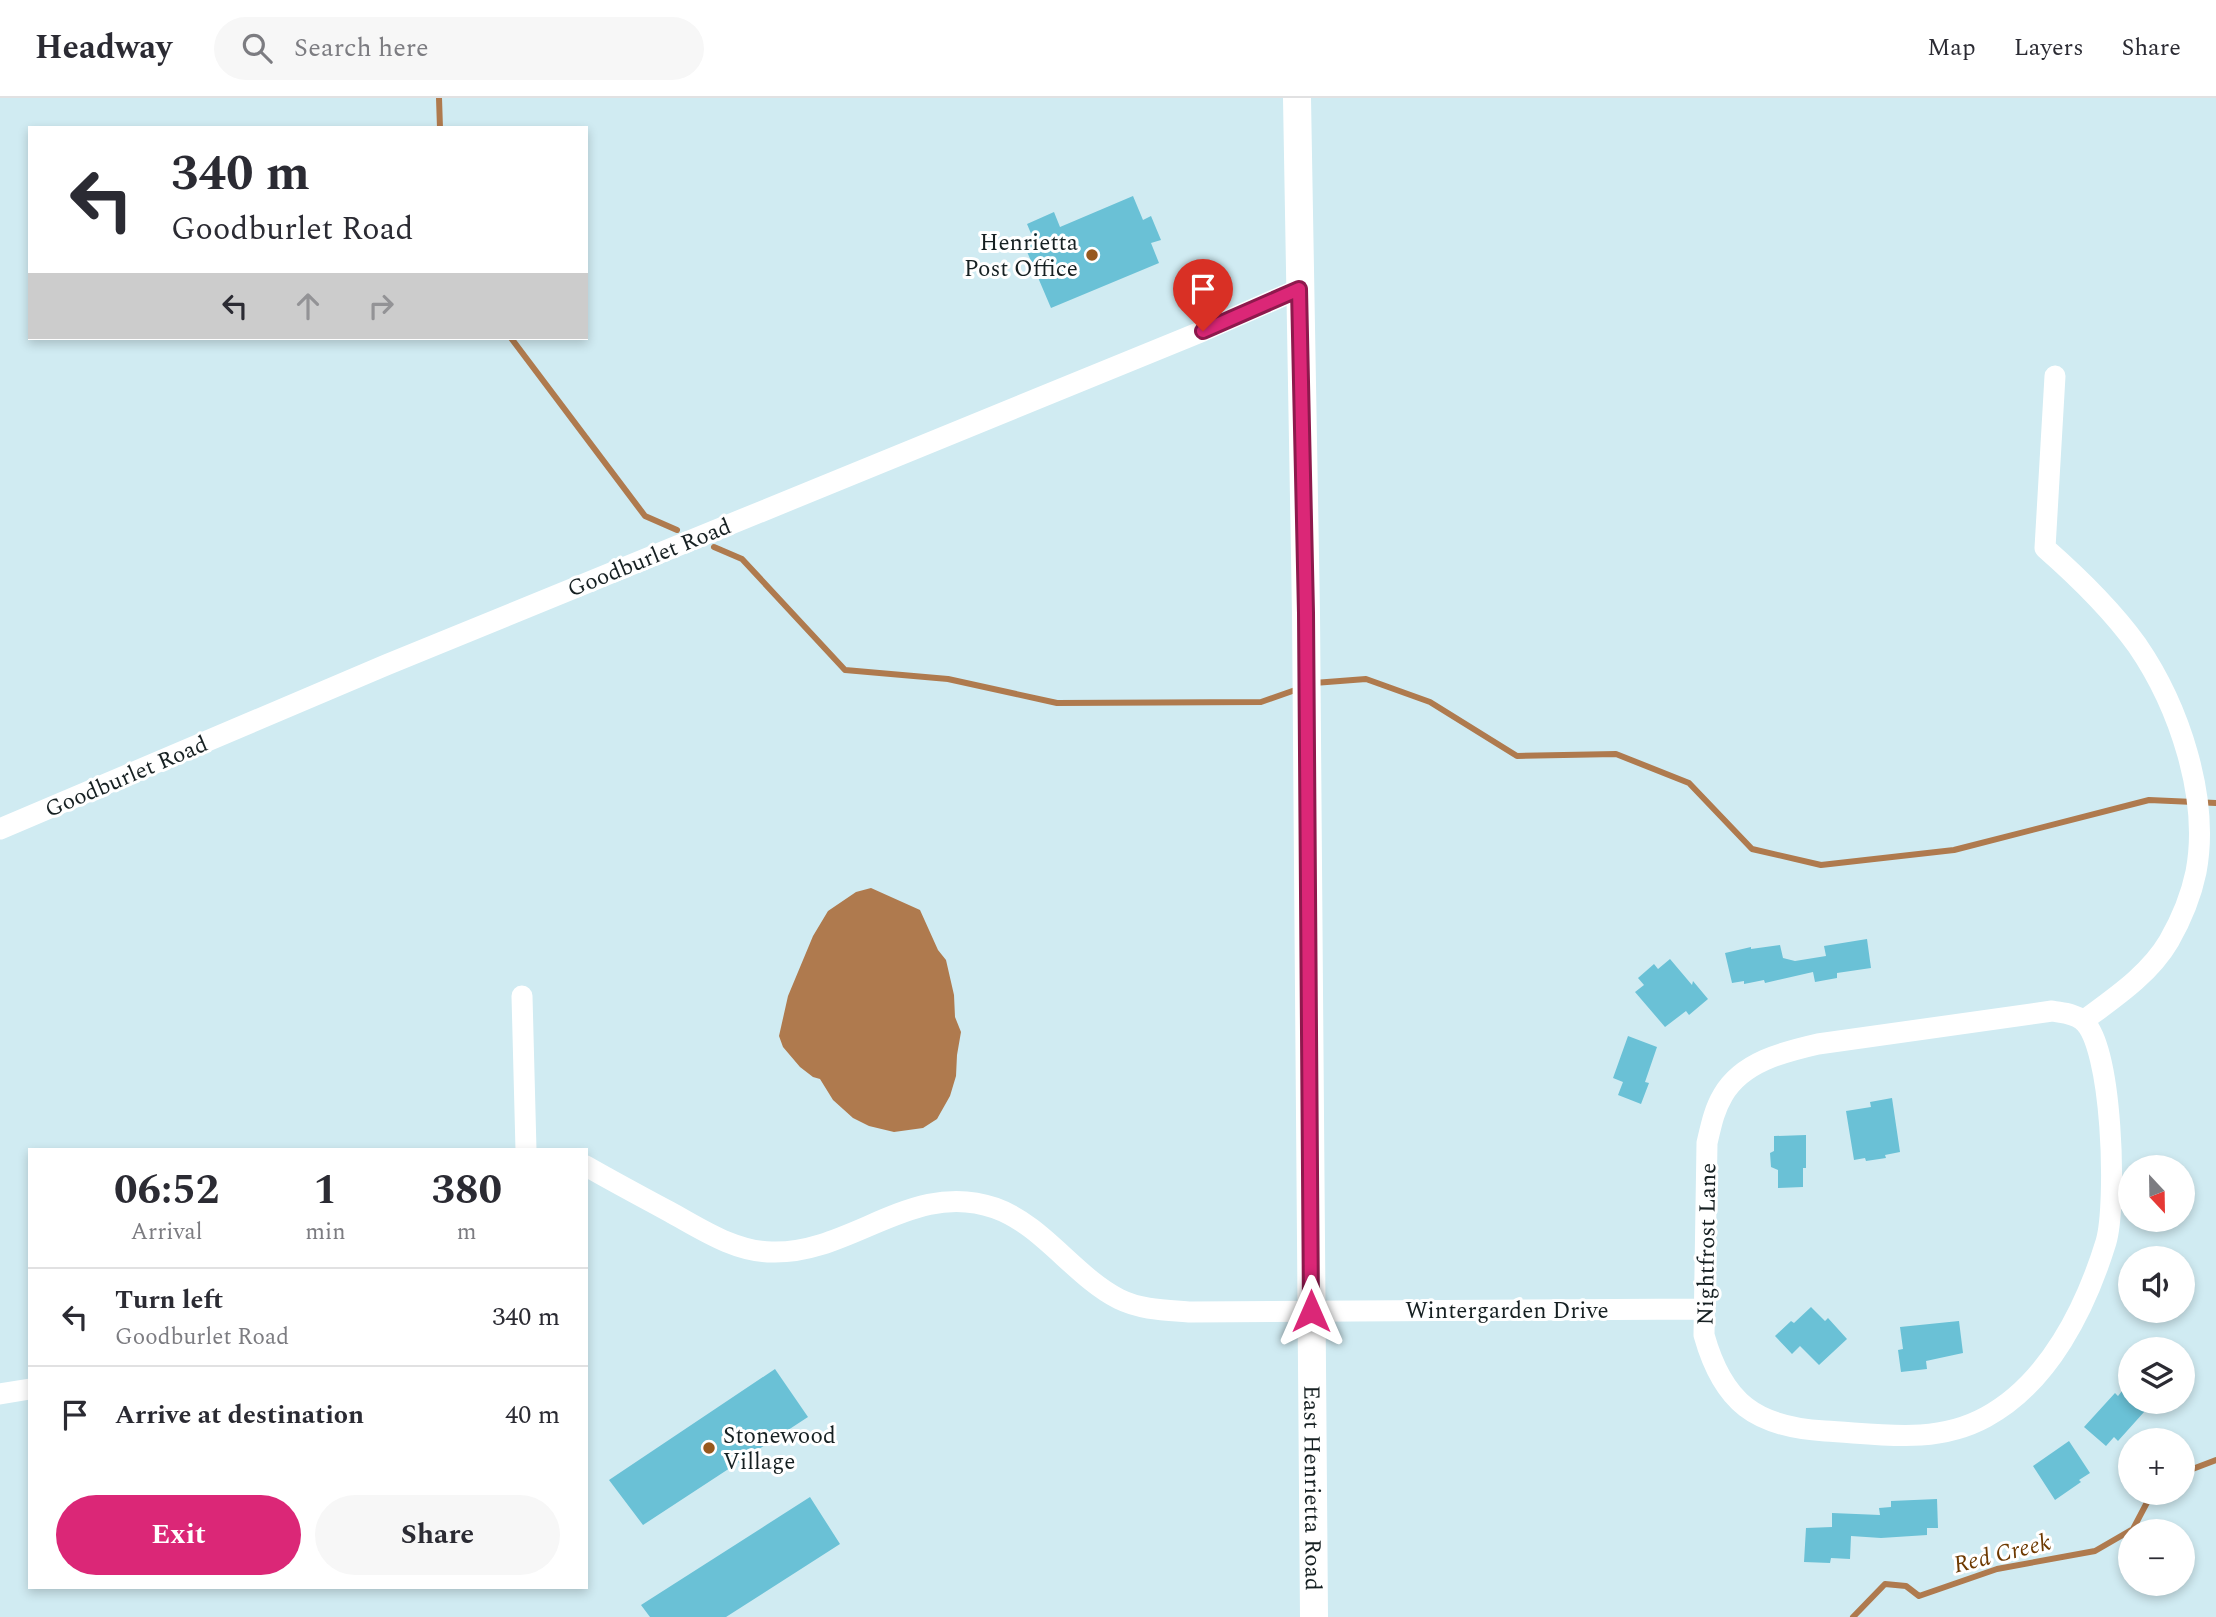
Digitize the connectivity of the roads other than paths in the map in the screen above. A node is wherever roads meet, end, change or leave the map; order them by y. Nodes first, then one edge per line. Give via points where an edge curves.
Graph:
1 (1297, 98) edge
2 (1299, 289) junction
3 (2055, 376) dead end
4 (0, 829) edge
5 (522, 996) dead end
6 (2083, 1021) junction
7 (526, 1148) edge
8 (588, 1167) edge
9 (1703, 1309) junction
10 (1311, 1311) junction
11 (28, 1389) edge
12 (0, 1394) edge
13 (1308, 1616) edge

1 - 2 main road, East Henrietta Road
2 - 4 street, Goodburlet Road
2 - 10 main road, East Henrietta Road
3 - 6 street via 2045,548 2103,604 2165,692 2183,739 2199,831 2196,872 2168,943 2144,972
5 - 7 street
6 - 9 street, Nightfrost Lane via 2052,1011 1818,1044 1763,1060 1742,1073 1724,1093 1707,1143
6 - 9 street, Nightfrost Lane via 2094,1035 2106,1081 2113,1193 2107,1239 2069,1329 2041,1370 2013,1399 1986,1417 1936,1435 1775,1424 1752,1412 1720,1379 1704,1335
8 - 10 street, Wintergarden Drive via 742,1248 793,1252 817,1248 908,1209 934,1202 968,1202 1015,1218 1101,1288 1150,1309
9 - 10 street, Wintergarden Drive
10 - 13 main road, East Henrietta Road
11 - 12 street

